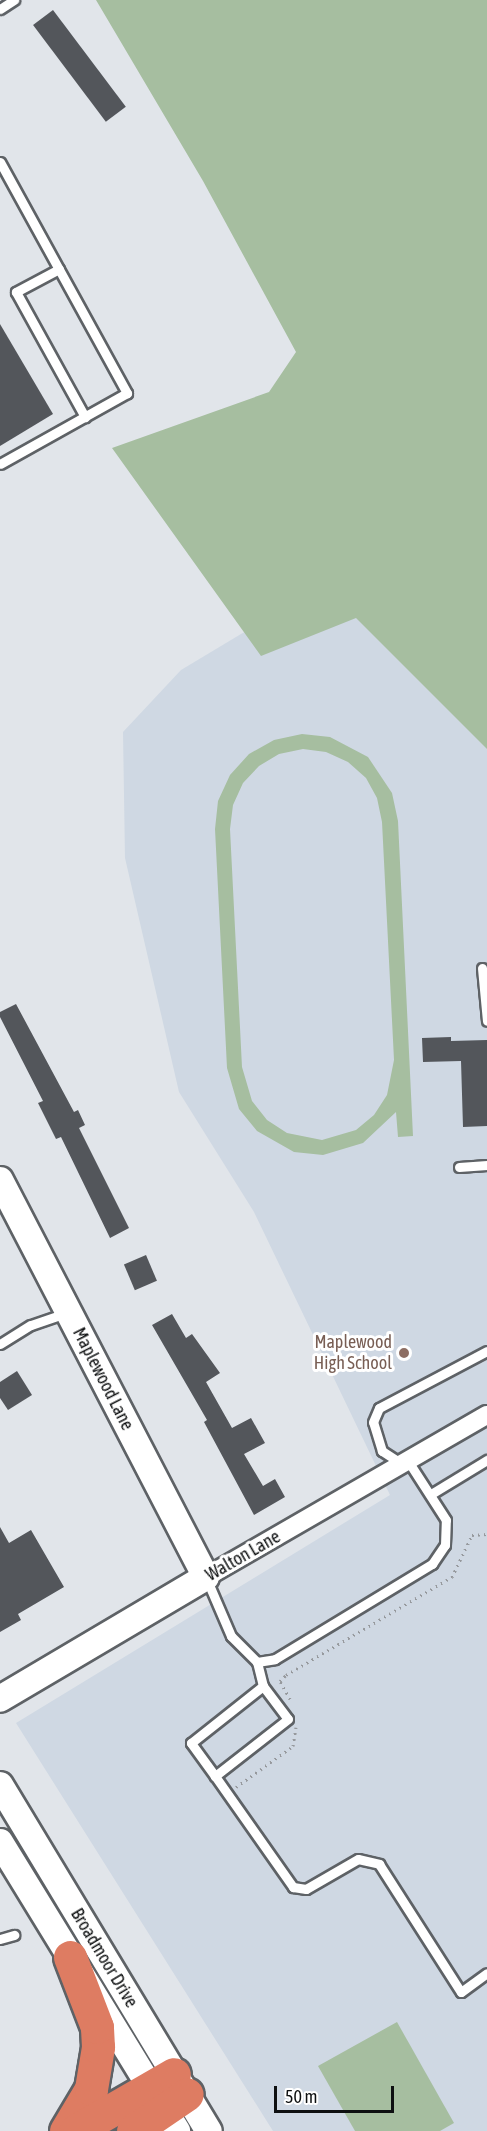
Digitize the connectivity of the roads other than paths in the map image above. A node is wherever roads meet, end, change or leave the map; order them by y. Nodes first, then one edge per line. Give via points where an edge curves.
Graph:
1 (14, 0) edge
2 (0, 9) edge
3 (0, 162) edge
4 (59, 269) junction
5 (85, 417) junction
6 (0, 464) edge
7 (482, 968) dead end
8 (487, 1021) edge
9 (487, 1165) edge
10 (459, 1167) dead end
11 (0, 1180) edge
12 (68, 1312) junction
13 (0, 1344) edge
14 (487, 1351) edge
15 (487, 1415) edge
16 (487, 1460) edge
17 (408, 1461) junction
18 (431, 1494) junction
19 (206, 1577) junction
20 (257, 1662) junction
21 (263, 1686) junction
22 (0, 1698) edge
23 (214, 1776) junction
24 (0, 1785) edge
25 (0, 1842) edge
26 (14, 1935) dead end
27 (0, 1939) edge
28 (70, 1957) junction
29 (487, 1973) edge
30 (170, 2100) edge
31 (66, 2131) edge
32 (75, 2131) edge
33 (134, 2131) edge
34 (209, 2131) edge

1 - 2 lane
3 - 4 lane
4 - 5 lane via 127,393
4 - 5 lane via 16,292
5 - 6 lane
7 - 8 lane
9 - 10 lane
11 - 12 street, Maplewood Lane
12 - 13 lane via 31,1325
12 - 19 street, Maplewood Lane
14 - 17 lane via 379,1408 373,1422 382,1451 396,1460
15 - 17 street, Walton Lane
16 - 18 lane
17 - 18 lane
17 - 19 street, Walton Lane
18 - 20 lane via 446,1520 445,1545 432,1564 274,1659
19 - 20 lane via 231,1636
19 - 22 street, Walton Lane
20 - 21 lane
21 - 23 lane via 191,1743
21 - 23 lane via 288,1719
23 - 29 lane via 293,1887 306,1889 358,1859 379,1864 461,1992
24 - 30 street, Broadmoor Drive
25 - 28 street, Broadmoor Drive
26 - 27 lane
28 - 30 street, Broadmoor Drive
28 - 31 highway via 97,2027 98,2047 92,2089
30 - 32 highway
30 - 33 highway
30 - 34 street, Broadmoor Drive

